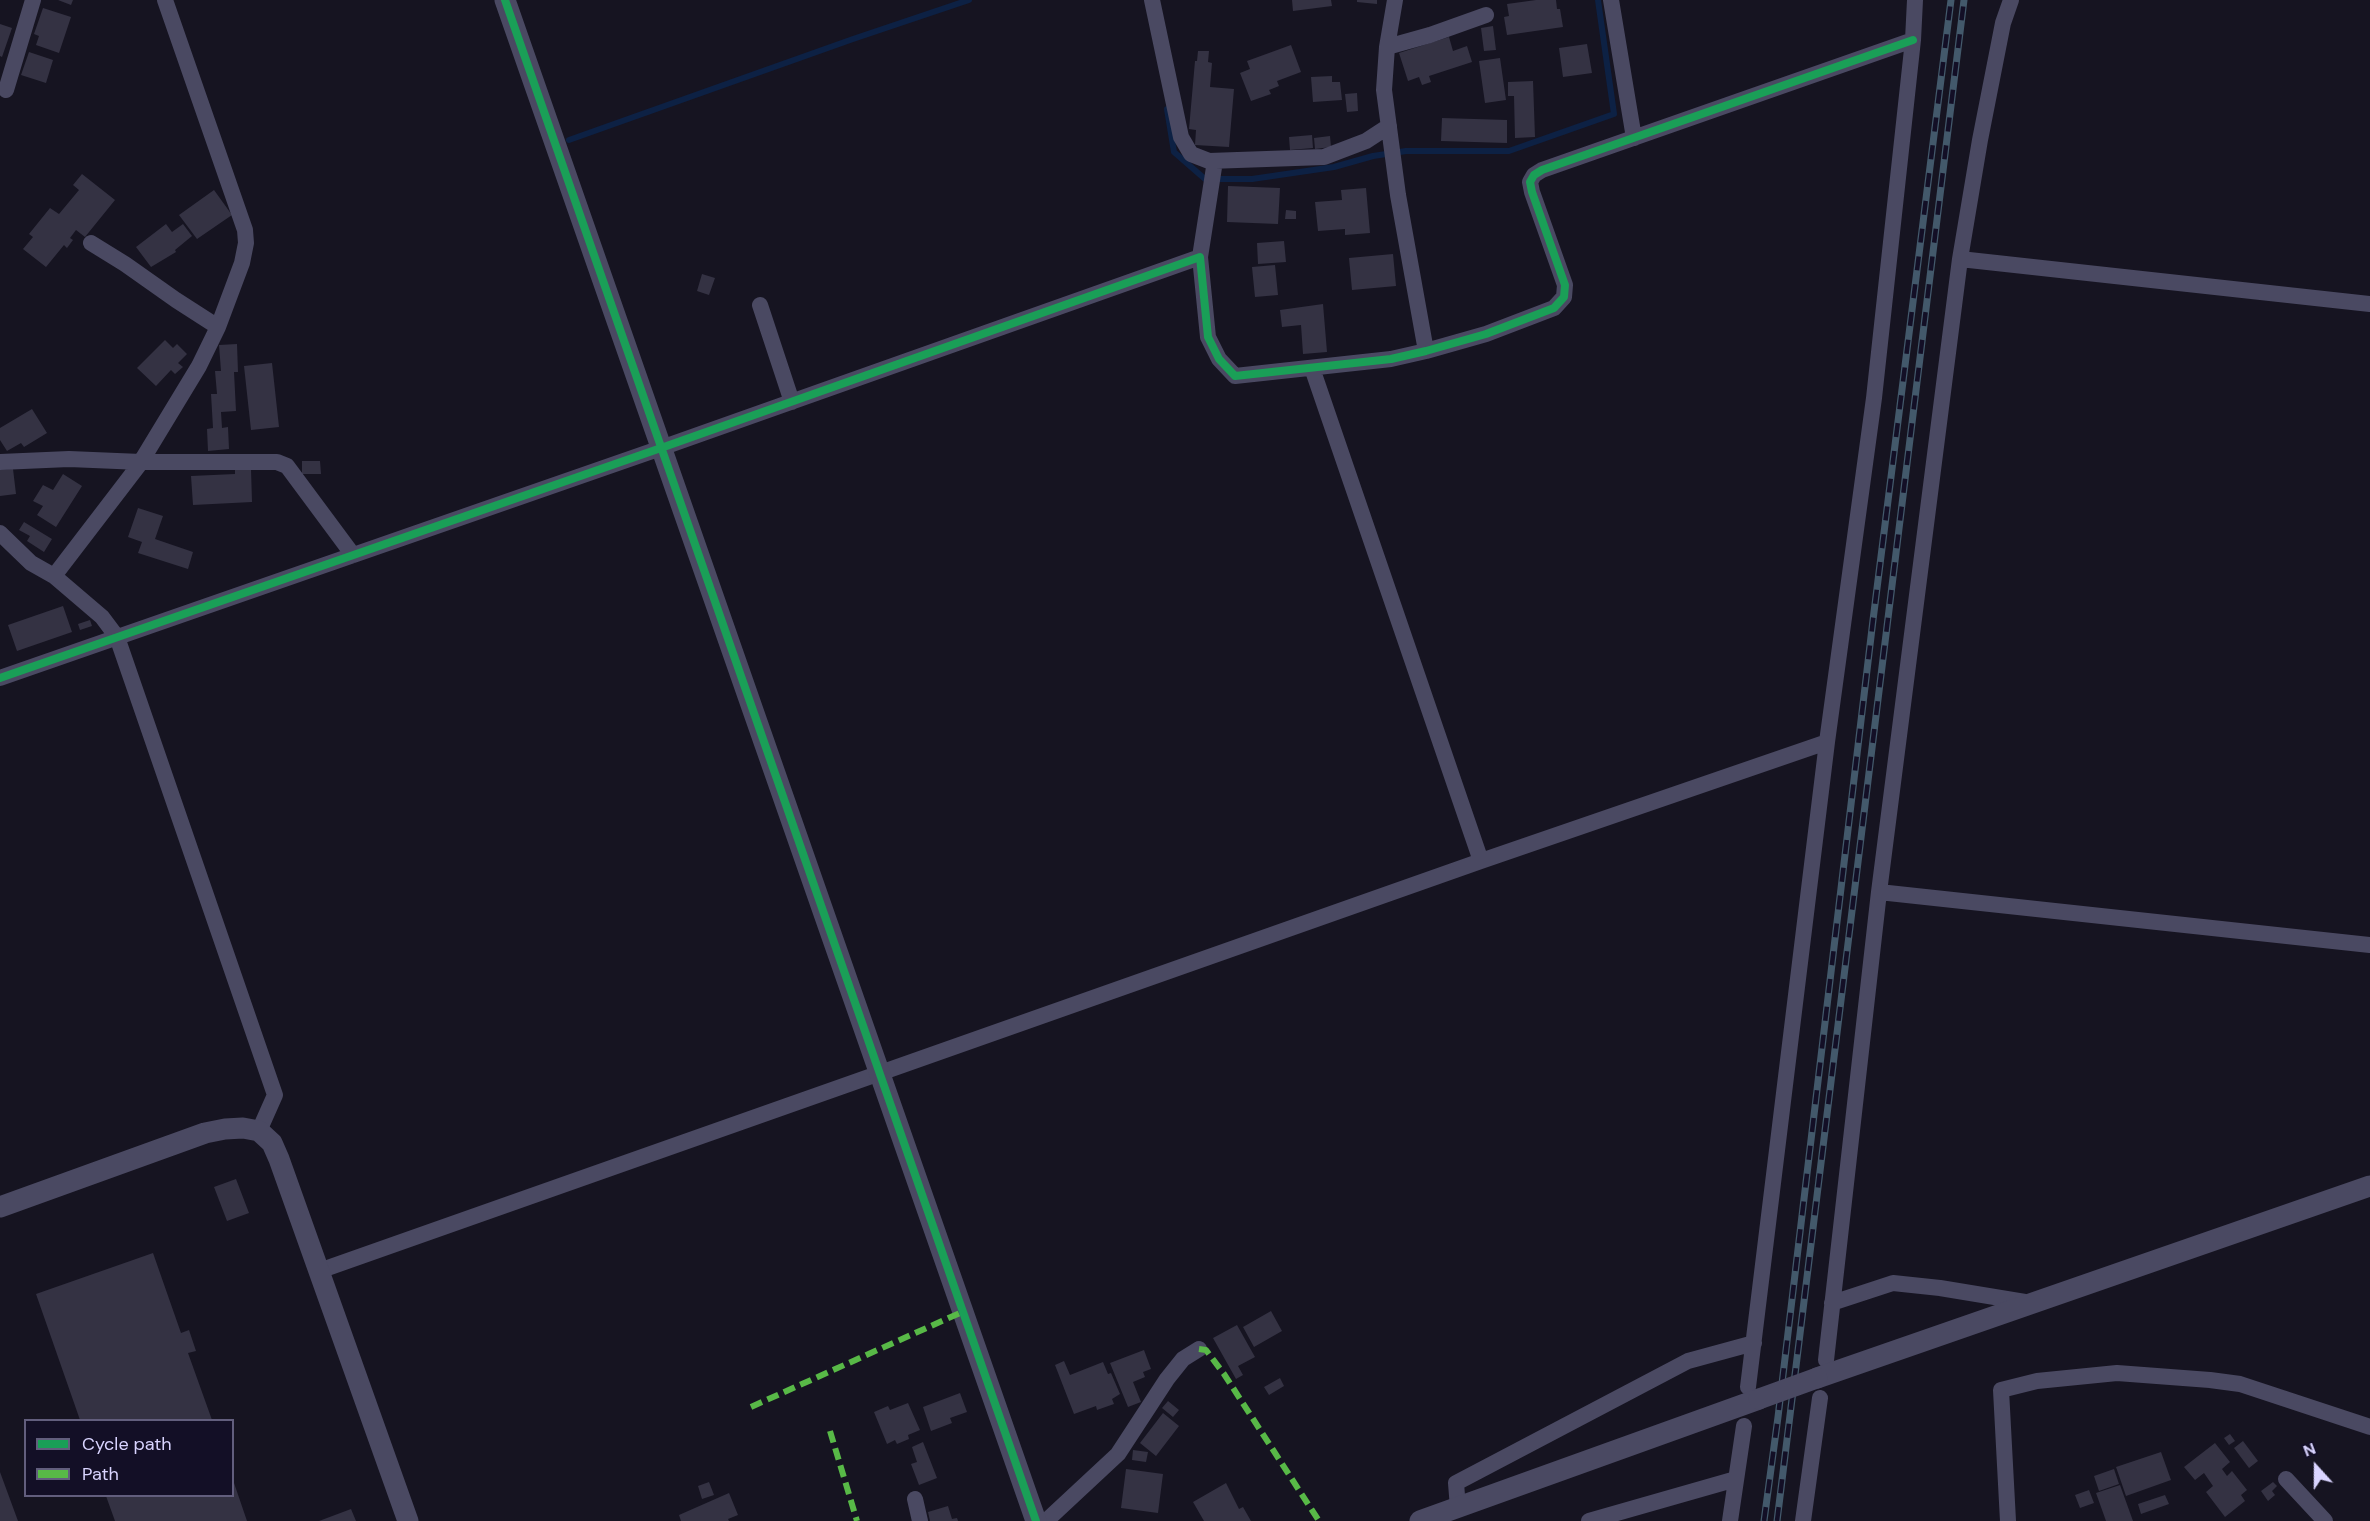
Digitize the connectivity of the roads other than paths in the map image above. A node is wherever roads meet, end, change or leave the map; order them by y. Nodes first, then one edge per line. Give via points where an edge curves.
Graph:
1 (33, 0) edge
2 (165, 0) edge
3 (505, 0) edge
4 (1152, 0) edge
5 (1395, 0) edge
6 (1611, 0) edge
7 (1915, 0) edge
8 (2010, 0) edge
9 (1486, 15) dead end
10 (1913, 40) junction
11 (1387, 47) junction
12 (6, 90) dead end
13 (1389, 126) junction
14 (1634, 138) junction
15 (1215, 161) junction
16 (91, 243) dead end
17 (1200, 257) junction
18 (1960, 259) junction
19 (2370, 304) edge
20 (760, 305) dead end
21 (218, 327) junction
22 (1426, 351) junction
23 (1312, 368) junction
24 (792, 402) junction
25 (661, 448) junction
26 (0, 462) edge
27 (141, 462) junction
28 (0, 533) edge
29 (353, 555) junction
30 (54, 576) junction
31 (117, 637) junction
32 (0, 678) edge
33 (1827, 742) junction
34 (1480, 861) junction
35 (1879, 892) junction
36 (2370, 945) edge
37 (881, 1074) junction
38 (259, 1131) junction
39 (2370, 1186) edge
40 (0, 1207) edge
41 (319, 1271) junction
42 (1832, 1303) junction
43 (2032, 1304) junction
44 (1754, 1342) junction
45 (1199, 1348) dead end
46 (1821, 1379) junction
47 (1754, 1393) junction
48 (1744, 1426) dead end
49 (2370, 1427) edge
50 (1736, 1479) junction
51 (2286, 1479) dead end
52 (915, 1499) dead end
53 (1458, 1508) junction
54 (408, 1521) edge
55 (920, 1521) edge
56 (1036, 1521) edge
57 (1046, 1521) edge
58 (1420, 1521) edge
59 (1589, 1521) edge
60 (1730, 1521) edge
61 (1803, 1521) edge
62 (2008, 1521) edge
63 (2325, 1521) edge

1 - 12 street
2 - 21 street via 244,230 243,263
3 - 25 street
4 - 15 street via 1181,137 1191,154
5 - 11 street
6 - 14 street
7 - 10 street
8 - 18 street
9 - 11 street
10 - 14 street
10 - 33 street via 1874,398
11 - 13 street via 1384,90
13 - 15 street via 1366,141 1324,157
13 - 22 street
14 - 22 street via 1542,170 1530,182 1565,285 1564,297 1554,308
15 - 17 street
16 - 21 street
17 - 23 street via 1208,337 1228,372 1235,376
17 - 24 street
18 - 19 street
18 - 35 street
20 - 24 street
21 - 27 street
22 - 23 street
23 - 34 street
24 - 25 street
25 - 29 street
25 - 37 street
26 - 27 street
27 - 29 street via 278,462 287,466
27 - 30 street
28 - 30 street via 31,563
29 - 31 street
30 - 31 street via 102,617
31 - 32 street
31 - 38 street via 274,1095
33 - 34 street
33 - 44 street
34 - 37 street
35 - 36 street
35 - 42 street
37 - 41 street
37 - 56 street
38 - 40 street via 205,1133
38 - 41 street via 272,1143 279,1159
39 - 43 street
41 - 54 street
42 - 43 street via 1893,1283
42 - 46 street
43 - 46 street
44 - 47 street
44 - 53 street via 1688,1361 1456,1483
45 - 57 street via 1183,1359 1167,1379 1118,1454
46 - 47 street, bridge
46 - 61 street
47 - 53 street
48 - 50 street
49 - 62 street via 2241,1384 2210,1380 2117,1373 2037,1381 2001,1390
50 - 59 street
50 - 60 street
51 - 63 street
52 - 55 street
53 - 58 street

